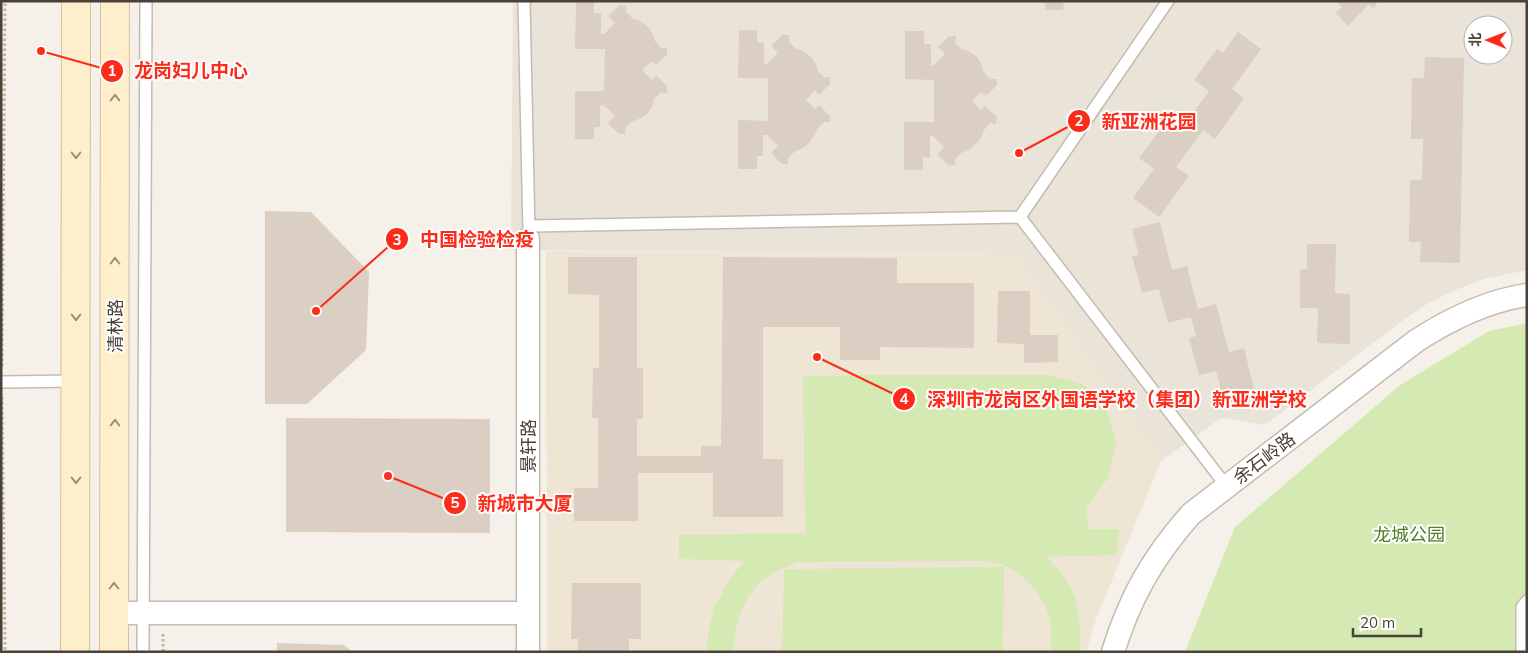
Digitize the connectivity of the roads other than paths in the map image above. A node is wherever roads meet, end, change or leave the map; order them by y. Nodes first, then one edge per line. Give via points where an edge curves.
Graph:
1 (76, 1) edge
2 (116, 1) edge
3 (146, 1) edge
4 (524, 1) edge
5 (1168, 1) edge
6 (1020, 217) junction
7 (529, 232) junction
8 (1527, 295) edge
9 (76, 381) junction
10 (2, 382) edge
11 (1227, 487) junction
12 (1527, 601) edge
13 (114, 613) junction
14 (144, 613) junction
15 (528, 613) junction
16 (75, 652) edge
17 (114, 652) edge
18 (143, 652) edge
19 (528, 652) edge
20 (1112, 652) edge
21 (1522, 652) edge

1 -> 9 main road
13 -> 2 main road, 清林路
3 - 14 lane
4 - 7 lane
5 - 6 lane
6 - 7 lane
6 - 11 lane
7 - 15 street, 景轩路
8 - 11 street, 余石岭路 via 1474,310 1416,341
9 - 10 lane
9 -> 16 main road
11 - 20 street, 余石岭路 via 1191,514 1157,556 1130,603
12 - 21 lane via 1522,607
13 - 14 street
13 - 17 main road, 清林路
14 - 15 street
14 - 18 lane
15 - 19 street, 景轩路

